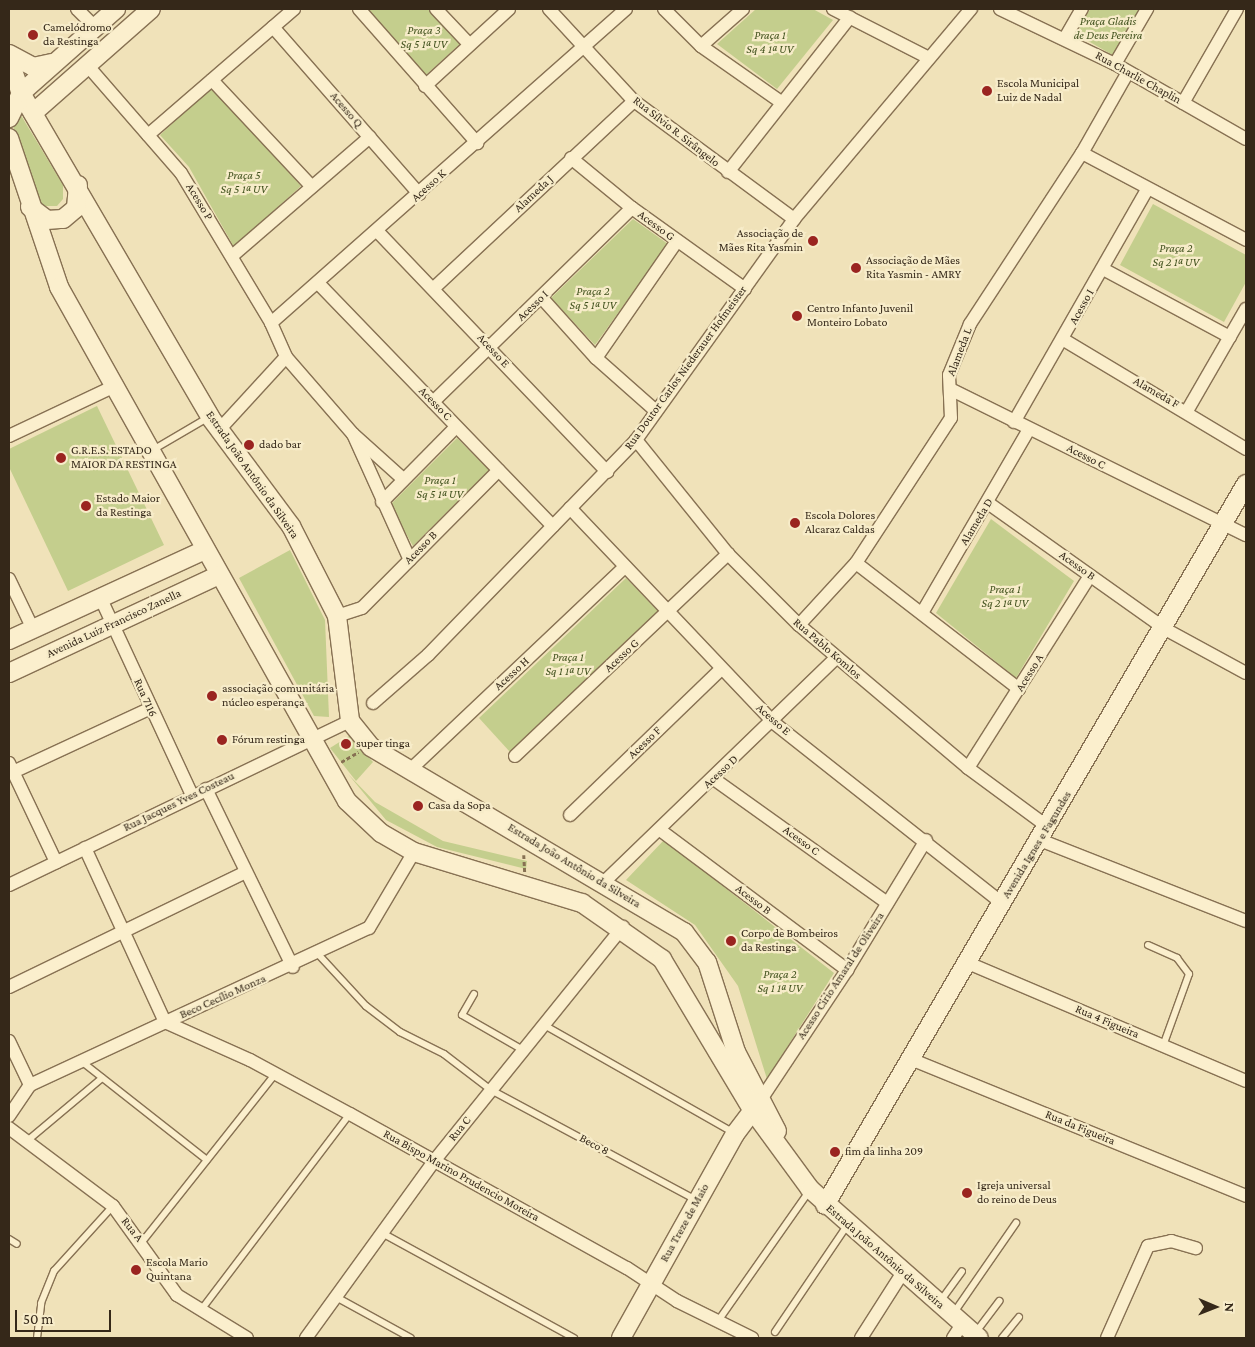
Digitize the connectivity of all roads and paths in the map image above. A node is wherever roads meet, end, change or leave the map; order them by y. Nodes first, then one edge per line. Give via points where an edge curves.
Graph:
1 (77, 9) edge
2 (116, 9) edge
3 (151, 9) edge
4 (294, 9) edge
5 (359, 9) edge
6 (436, 9) edge
7 (509, 9) edge
8 (550, 9) edge
9 (626, 9) edge
10 (664, 9) edge
11 (743, 9) edge
12 (833, 9) edge
13 (971, 9) edge
14 (1000, 9) edge
15 (1082, 9) edge
16 (1147, 9) edge
17 (1237, 9) edge
18 (850, 17) junction
19 (95, 27) junction
20 (273, 27) junction
21 (1065, 38) junction
22 (469, 44) junction
23 (701, 46) junction
24 (584, 47) junction
25 (9, 54) edge
26 (929, 58) junction
27 (9, 59) edge
28 (55, 62) junction
29 (1115, 64) junction
30 (87, 65) junction
31 (1128, 72) junction
32 (212, 80) junction
33 (425, 86) junction
34 (21, 93) junction
35 (634, 101) junction
36 (782, 102) junction
37 (1183, 104) junction
38 (34, 113) junction
39 (9, 118) edge
40 (148, 134) junction
41 (370, 137) junction
42 (9, 138) edge
43 (1246, 139) edge
44 (477, 143) junction
45 (1082, 153) junction
46 (572, 158) junction
47 (728, 172) junction
48 (77, 184) junction
49 (312, 187) junction
50 (1147, 190) junction
51 (419, 194) junction
52 (28, 205) junction
53 (632, 208) junction
54 (794, 219) junction
55 (378, 232) junction
56 (1246, 240) edge
57 (677, 241) junction
58 (232, 256) junction
59 (1103, 269) junction
60 (318, 282) junction
61 (434, 288) junction
62 (745, 289) junction
63 (541, 297) junction
64 (1246, 309) edge
65 (271, 323) junction
66 (1230, 337) junction
67 (1064, 340) junction
68 (490, 348) junction
69 (286, 357) junction
70 (596, 358) junction
71 (115, 386) junction
72 (950, 389) junction
73 (433, 402) junction
74 (656, 411) junction
75 (1187, 412) junction
76 (1014, 422) junction
77 (215, 423) junction
78 (456, 427) junction
79 (1029, 429) junction
80 (353, 434) junction
81 (9, 436) edge
82 (636, 440) junction
83 (1246, 449) edge
84 (150, 451) junction
85 (499, 470) junction
86 (607, 472) junction
87 (403, 480) junction
88 (1246, 484) edge
89 (382, 502) junction
90 (988, 503) junction
91 (570, 508) junction
92 (553, 526) junction
93 (1221, 526) junction
94 (1246, 536) edge
95 (205, 550) junction
96 (728, 554) junction
97 (410, 560) junction
98 (856, 563) junction
99 (625, 567) junction
100 (219, 576) junction
101 (1090, 576) junction
102 (9, 579) edge
103 (101, 600) junction
104 (922, 613) junction
105 (668, 614) junction
106 (338, 616) junction
107 (113, 625) junction
108 (799, 625) junction
109 (33, 629) junction
110 (1165, 629) junction
111 (9, 640) edge
112 (836, 658) junction
113 (720, 670) junction
114 (9, 673) edge
115 (1246, 673) edge
116 (1019, 689) junction
117 (373, 703) dead end
118 (150, 709) junction
119 (350, 721) junction
120 (774, 723) junction
121 (310, 740) junction
122 (362, 750) dead end
123 (514, 756) dead end
124 (416, 765) junction
125 (334, 766) dead end
126 (11, 768) edge
127 (968, 768) junction
128 (714, 779) junction
129 (206, 789) junction
130 (192, 795) junction
131 (570, 815) dead end
132 (660, 830) junction
133 (1044, 833) junction
134 (926, 840) junction
135 (523, 847) dead end
136 (85, 848) junction
137 (414, 852) junction
138 (56, 862) junction
139 (246, 872) junction
140 (525, 873) dead end
141 (603, 883) junction
142 (9, 885) edge
143 (888, 903) junction
144 (1002, 903) junction
145 (1246, 921) edge
146 (623, 927) junction
147 (123, 931) junction
148 (1148, 945) dead end
149 (318, 954) junction
150 (968, 963) junction
151 (293, 967) junction
152 (847, 970) junction
153 (9, 987) edge
154 (474, 994) dead end
155 (165, 1022) junction
156 (544, 1025) junction
157 (9, 1041) edge
158 (1163, 1046) junction
159 (523, 1050) junction
160 (913, 1060) junction
161 (80, 1061) junction
162 (275, 1074) junction
163 (102, 1078) junction
164 (1246, 1081) edge
165 (30, 1085) junction
166 (491, 1090) junction
167 (757, 1105) junction
168 (350, 1114) junction
169 (9, 1116) edge
170 (9, 1128) edge
171 (735, 1134) junction
172 (27, 1141) junction
173 (207, 1160) junction
174 (434, 1161) junction
175 (810, 1189) junction
176 (1246, 1196) edge
177 (697, 1201) junction
178 (826, 1204) junction
179 (113, 1206) junction
180 (1016, 1222) dead end
181 (848, 1224) junction
182 (382, 1233) junction
183 (9, 1240) edge
184 (142, 1242) junction
185 (16, 1244) dead end
186 (1196, 1248) dead end
187 (903, 1272) junction
188 (962, 1272) dead end
189 (651, 1284) junction
190 (336, 1297) junction
191 (999, 1301) dead end
192 (201, 1310) junction
193 (1020, 1317) dead end
194 (718, 1321) junction
195 (960, 1326) edge
196 (775, 1332) dead end
197 (37, 1338) edge
198 (247, 1338) edge
199 (306, 1338) edge
200 (411, 1338) edge
201 (574, 1338) edge
202 (621, 1338) edge
203 (752, 1338) edge
204 (861, 1338) edge
205 (1002, 1338) edge
206 (1107, 1338) edge

1 - 19 street
2 - 19 main road
3 - 30 main road
4 - 20 street
5 - 33 street
6 - 22 street
7 - 22 street
8 - 24 street, Rua Sílvio R. Sirângelo
9 - 24 street
10 - 23 street
11 - 23 street
12 - 18 street
13 - 26 street, Rua Doutor Carlos Niederauer Hofmeister
14 - 21 street, Rua Charlie Chaplin
15 - 21 street
16 - 29 street
17 - 37 street
18 - 26 street
18 - 36 street
19 - 28 main road
20 - 32 street
20 - 41 street, Acesso Q
21 - 29 street, Rua Charlie Chaplin
22 - 33 street
23 - 36 street
24 - 35 street, Rua Sílvio R. Sirângelo
24 - 44 street, Acesso K
25 - 28 main road via 33,67
26 - 54 street, Rua Doutor Carlos Niederauer Hofmeister
27 - 34 main road, Estrada João Antônio da Silveira
28 - 34 main road
29 - 31 street, Rua Charlie Chaplin
30 - 38 main road
30 - 40 street, Acesso P
31 - 37 street, Rua Charlie Chaplin
31 - 45 street, Alameda L
32 - 40 street
32 - 49 street
33 - 44 street
34 - 38 main road, Estrada João Antônio da Silveira
34 - 39 main road
35 - 46 street, Alameda J
35 - 47 street, Rua Sílvio R. Sirângelo
36 - 47 street
37 - 43 street, Rua Charlie Chaplin
38 - 48 main road, Estrada João Antônio da Silveira
40 - 58 street, Acesso P via 181,173
41 - 49 street
41 - 51 street, Acesso Q
42 - 52 main road, Estrada João Antônio da Silveira
44 - 51 street, Acesso K
45 - 50 street
45 - 72 street, Alameda L via 970,324 949,375
46 - 53 street, Acesso G
46 - 61 street, Alameda J
47 - 54 street, Rua Sílvio R. Sirângelo
48 - 52 main road via 76,208 63,219 47,220
48 - 77 main road, Estrada João Antônio da Silveira
49 - 58 street
50 - 56 street
50 - 59 street, Acesso I
51 - 55 street, Acesso K
52 - 71 main road, Estrada João Antônio da Silveira via 59,287
53 - 57 street, Acesso G
53 - 63 street, Acesso I
54 - 62 street, Rua Doutor Carlos Niederauer Hofmeister
55 - 60 street, Acesso K
55 - 61 street, Acesso E
57 - 62 street, Acesso G
57 - 70 street
58 - 65 street, Acesso P
59 - 66 street
59 - 67 street, Acesso I
60 - 65 street, Acesso K
60 - 73 street, Acesso C
61 - 68 street, Acesso E
62 - 74 street, Rua Doutor Carlos Niederauer Hofmeister
63 - 68 street, Acesso I
63 - 70 street
64 - 66 street
65 - 69 street, Acesso P
66 - 75 street
67 - 75 street, Alameda F
67 - 76 street, Acesso I
68 - 73 street, Acesso I
68 - 86 street, Acesso E
69 - 77 street
69 - 80 street, Acesso P
70 - 74 street
71 - 81 street
71 - 84 main road, Estrada João Antônio da Silveira
72 - 76 street, Acesso C
72 - 98 street, Alameda L via 951,418
73 - 78 street, Acesso C
74 - 82 street, Rua Doutor Carlos Niederauer Hofmeister
75 - 83 street, Alameda F
76 - 79 street, Acesso C
77 - 84 lane
77 - 106 main road, Estrada João Antônio da Silveira via 291,526
78 - 85 street, Acesso C
78 - 87 street
79 - 90 street, Alameda D
79 - 93 street, Acesso C
80 - 87 street, Acesso P
80 - 89 street
82 - 86 street, Rua Doutor Carlos Niederauer Hofmeister
82 - 96 street, Rua Pablo Komlos
84 - 95 main road, Estrada João Antônio da Silveira
85 - 92 street, Acesso C
85 - 97 street, Acesso B
86 - 91 street, Rua Doutor Carlos Niederauer Hofmeister
87 - 89 street
88 - 93 main road, Avenida Ignes e Fagundes
89 - 97 street
90 - 101 street, Acesso B
90 - 104 street, Alameda D
91 - 92 street, Rua Doutor Carlos Niederauer Hofmeister
91 - 99 street, Acesso E
92 - 117 street, Rua Doutor Carlos Niederauer Hofmeister via 428,654
93 - 94 street, Acesso C
93 - 110 main road, Avenida Ignes e Fagundes
95 - 100 main road, Estrada João Antônio da Silveira
95 - 103 main road
96 - 105 street, Acesso G
96 - 108 street, Rua Pablo Komlos
97 - 106 street, Acesso B via 362,608
98 - 104 street
98 - 108 street, Alameda L
99 - 105 street, Acesso E
99 - 124 street, Acesso H
100 - 107 main road, Avenida Luiz Francisco Zanella
100 - 121 main road, Estrada João Antônio da Silveira
101 - 110 street, Acesso B
101 - 116 street, Acesso A
102 - 109 street
103 - 107 street, Rua 7116
103 - 109 main road
104 - 116 street
105 - 113 street, Acesso E
105 - 123 street, Acesso G
106 - 119 main road, Estrada João Antônio da Silveira
107 - 114 main road, Avenida Luiz Francisco Zanella
107 - 118 street, Rua 7116
108 - 112 street, Rua Pablo Komlos
109 - 111 main road
110 - 115 street, Acesso B
110 - 133 main road, Avenida Ignes e Fagundes
112 - 120 street, Acesso D
112 - 127 street, Rua Pablo Komlos
113 - 120 street, Acesso E
113 - 131 street, Acesso F
116 - 127 street, Acesso A
118 - 126 street
118 - 130 street, Rua 7116
119 - 121 street, Rua Jacques Yves Costeau
119 - 124 main road, Estrada João Antônio da Silveira via 371,747
120 - 128 street, Acesso D
120 - 134 street, Acesso E
121 - 129 street, Rua Jacques Yves Costeau
121 - 137 main road, Estrada João Antônio da Silveira via 347,802 381,833
122 - 125 path
124 - 141 main road, Estrada João Antônio da Silveira
126 - 138 street
127 - 133 street, Rua Pablo Komlos
128 - 132 street, Acesso D
128 - 143 street, Acesso C
129 - 130 street, Rua Jacques Yves Costeau
129 - 139 street
130 - 136 street, Rua Jacques Yves Costeau
132 - 141 street, Acesso D
132 - 152 street, Acesso B
133 - 144 main road, Avenida Ignes e Fagundes
133 - 145 street, Rua Pablo Komlos
134 - 143 street, Acesso Cirio Amaral de Oliveira
134 - 144 street, Acesso E
135 - 140 path
136 - 138 street, Rua Jacques Yves Costeau
136 - 147 street
137 - 146 main road, Estrada João Antônio da Silveira via 582,903
137 - 149 street, Beco Cecílio Monza via 369,928
138 - 142 street, Rua Jacques Yves Costeau
139 - 147 street
139 - 151 street
141 - 167 main road, Estrada João Antônio da Silveira via 684,932 706,962
143 - 152 street, Acesso Cirio Amaral de Oliveira
144 - 150 main road, Avenida Ignes e Fagundes
146 - 156 street, Rua C
146 - 167 main road, Estrada João Antônio da Silveira via 662,958
147 - 153 street
147 - 155 street
148 - 158 lane via 1177,958 1189,974
149 - 151 street, Beco Cecílio Monza
149 - 166 lane, Beco 8 via 366,1006 400,1032 444,1054
150 - 158 street, Rua 4 Figueira
150 - 160 main road, Avenida Ignes e Fagundes
151 - 155 street, Beco Cecílio Monza
152 - 167 street, Acesso Cirio Amaral de Oliveira
154 - 159 lane via 462,1015
155 - 161 street, Beco Cecílio Monza
155 - 162 street, Rua Bispo Marino Prudencio Moreira
156 - 159 street, Rua C
156 - 171 lane
157 - 165 street
158 - 164 street, Rua 4 Figueira
159 - 166 street, Rua C
160 - 176 street, Rua da Figueira
160 - 178 main road, Avenida Ignes e Fagundes
161 - 163 lane
161 - 165 street, Beco Cecílio Monza
162 - 168 street, Rua Bispo Marino Prudencio Moreira
162 - 173 lane
163 - 172 lane
163 - 173 lane
165 - 169 street
166 - 174 street, Rua C
166 - 177 lane, Beco 8
167 - 171 main road, Rua Treze de Maio
167 - 175 main road, Estrada João Antônio da Silveira via 795,1170
168 - 174 street, Rua Bispo Marino Prudencio Moreira
168 - 192 lane
170 - 172 street, Rua A
171 - 177 main road, Rua Treze de Maio
172 - 179 street, Rua A
173 - 184 lane
174 - 182 street, Rua C
174 - 189 street, Rua Bispo Marino Prudencio Moreira
175 - 178 main road, Estrada João Antônio da Silveira
175 - 194 lane
177 - 189 main road, Rua Treze de Maio
178 - 181 main road, Estrada João Antônio da Silveira
179 - 184 street, Rua A
179 - 197 lane via 54,1271 41,1303
180 - 195 lane
181 - 187 main road, Estrada João Antônio da Silveira
181 - 196 lane
182 - 190 street, Rua C
182 - 201 lane
183 - 185 lane
184 - 192 street, Rua A via 177,1295
186 - 206 street via 1170,1240 1148,1246
187 - 195 main road, Estrada João Antônio da Silveira
187 - 204 street
188 - 195 lane
189 - 194 street, Rua Bispo Marino Prudencio Moreira
189 - 202 main road, Rua Treze de Maio
190 - 199 street, Rua C
190 - 200 lane
191 - 195 lane
192 - 198 street, Rua A
193 - 205 lane
194 - 203 street, Rua Bispo Marino Prudencio Moreira

